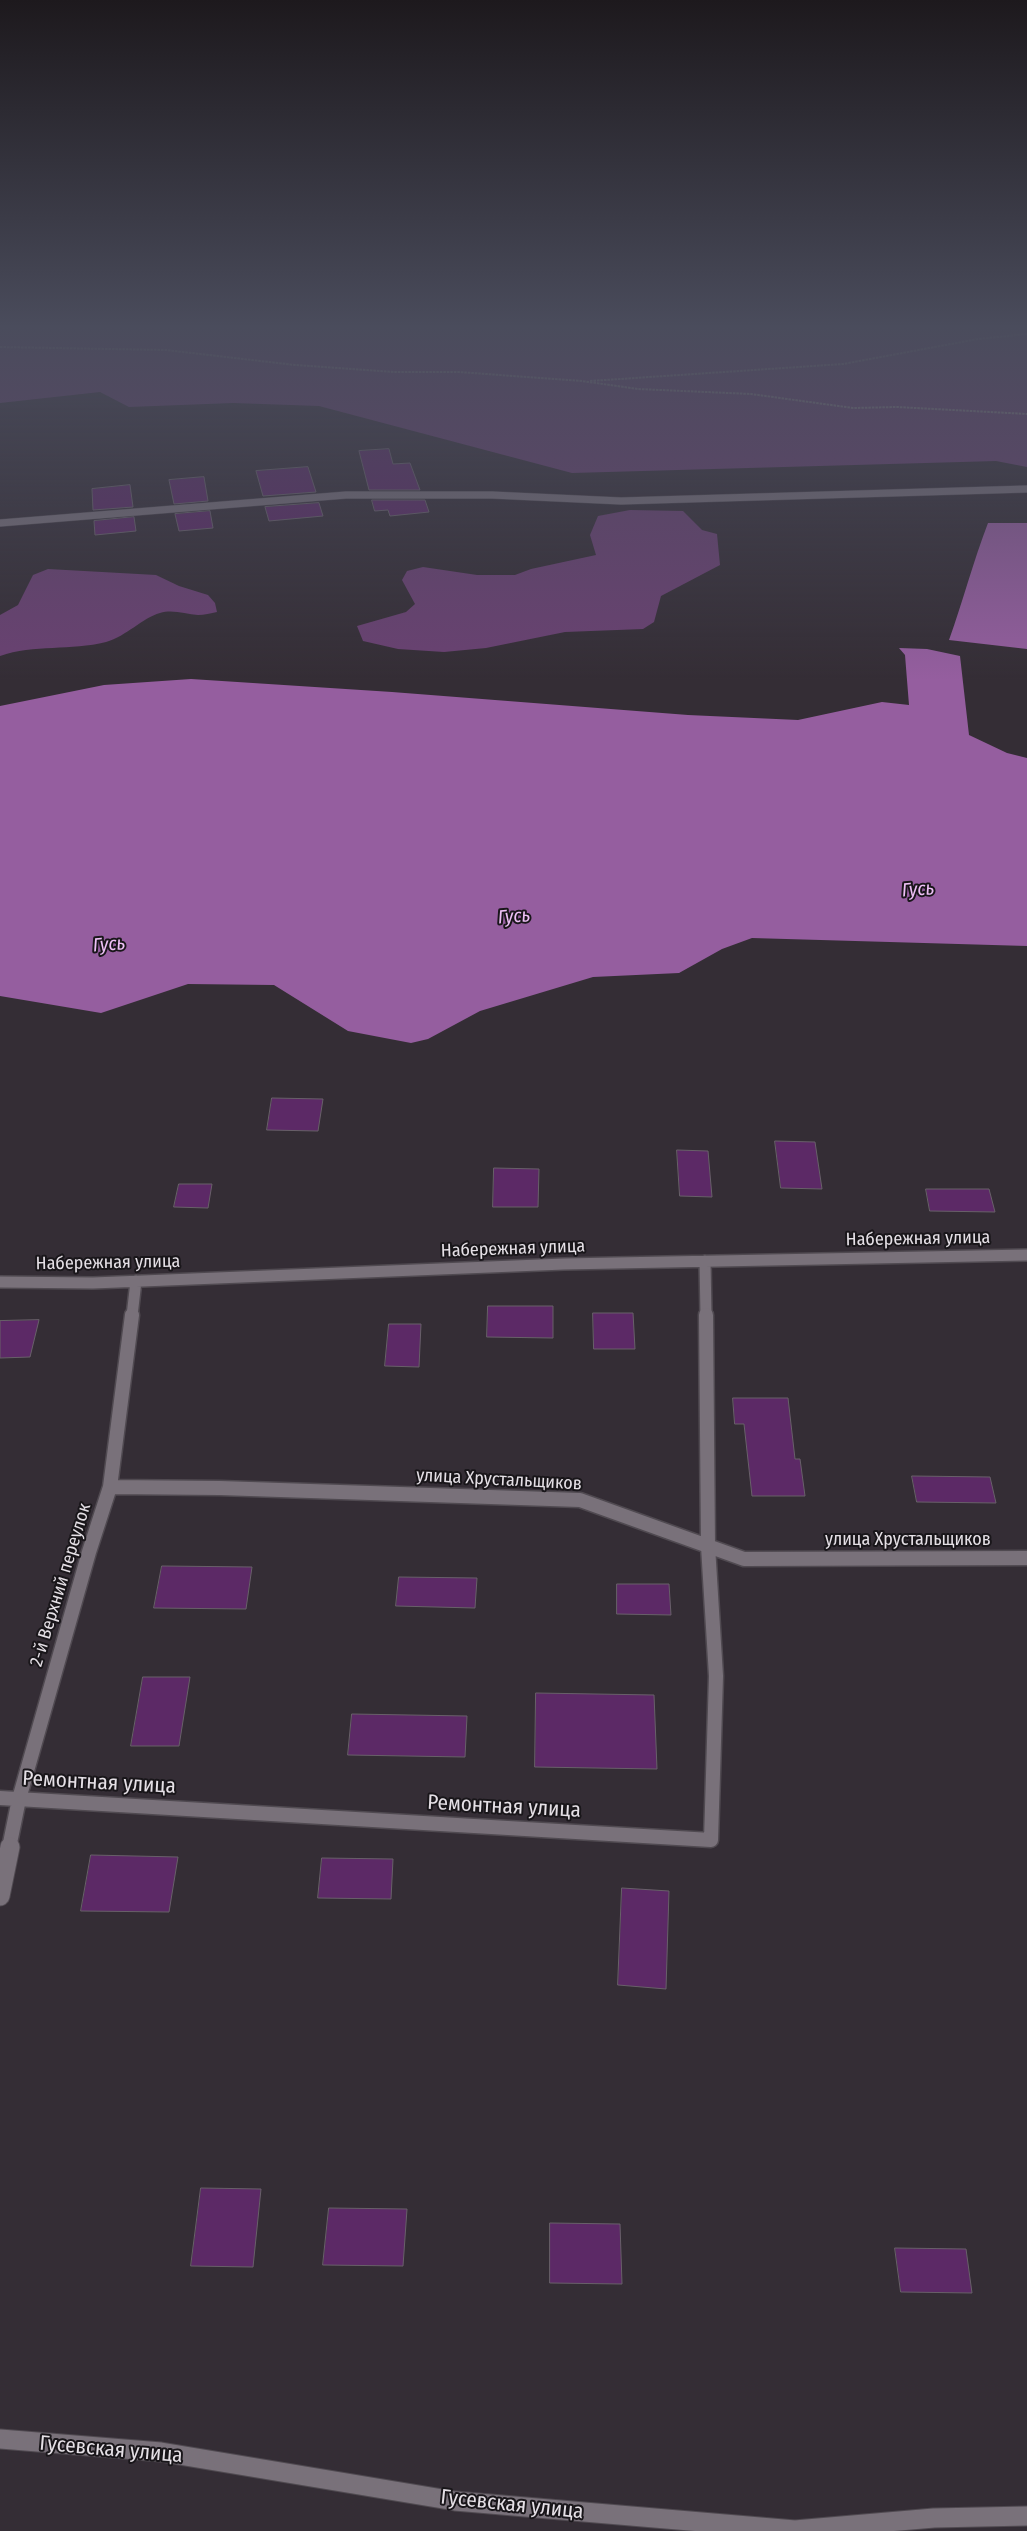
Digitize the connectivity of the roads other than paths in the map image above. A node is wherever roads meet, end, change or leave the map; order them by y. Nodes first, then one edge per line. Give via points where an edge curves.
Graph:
1 (1027, 489) edge
2 (0, 523) edge
3 (1027, 1255) edge
4 (705, 1261) junction
5 (136, 1281) junction
6 (0, 1282) edge
7 (110, 1487) junction
8 (708, 1546) junction
9 (1027, 1558) edge
10 (0, 1798) edge
11 (18, 1799) junction
12 (0, 1896) edge
13 (0, 2439) edge
14 (1027, 2516) edge

1 - 2 street via 621,500 492,495 346,495
3 - 4 street, Набережная улица
4 - 5 street, Набережная улица
4 - 8 street
5 - 6 street, Набережная улица
5 - 7 street, 2-й Верхний переулок
7 - 8 street, улица Хрустальщиков via 580,1500
7 - 11 street, 2-й Верхний переулок
8 - 9 street, улица Хрустальщиков via 744,1559
8 - 11 street, Ремонтная улица via 716,1676 711,1840
10 - 11 street, Ремонтная улица
11 - 12 street, 2-й Верхний переулок
13 - 14 street, Гусевская улица via 161,2452 455,2501 795,2530 934,2518

